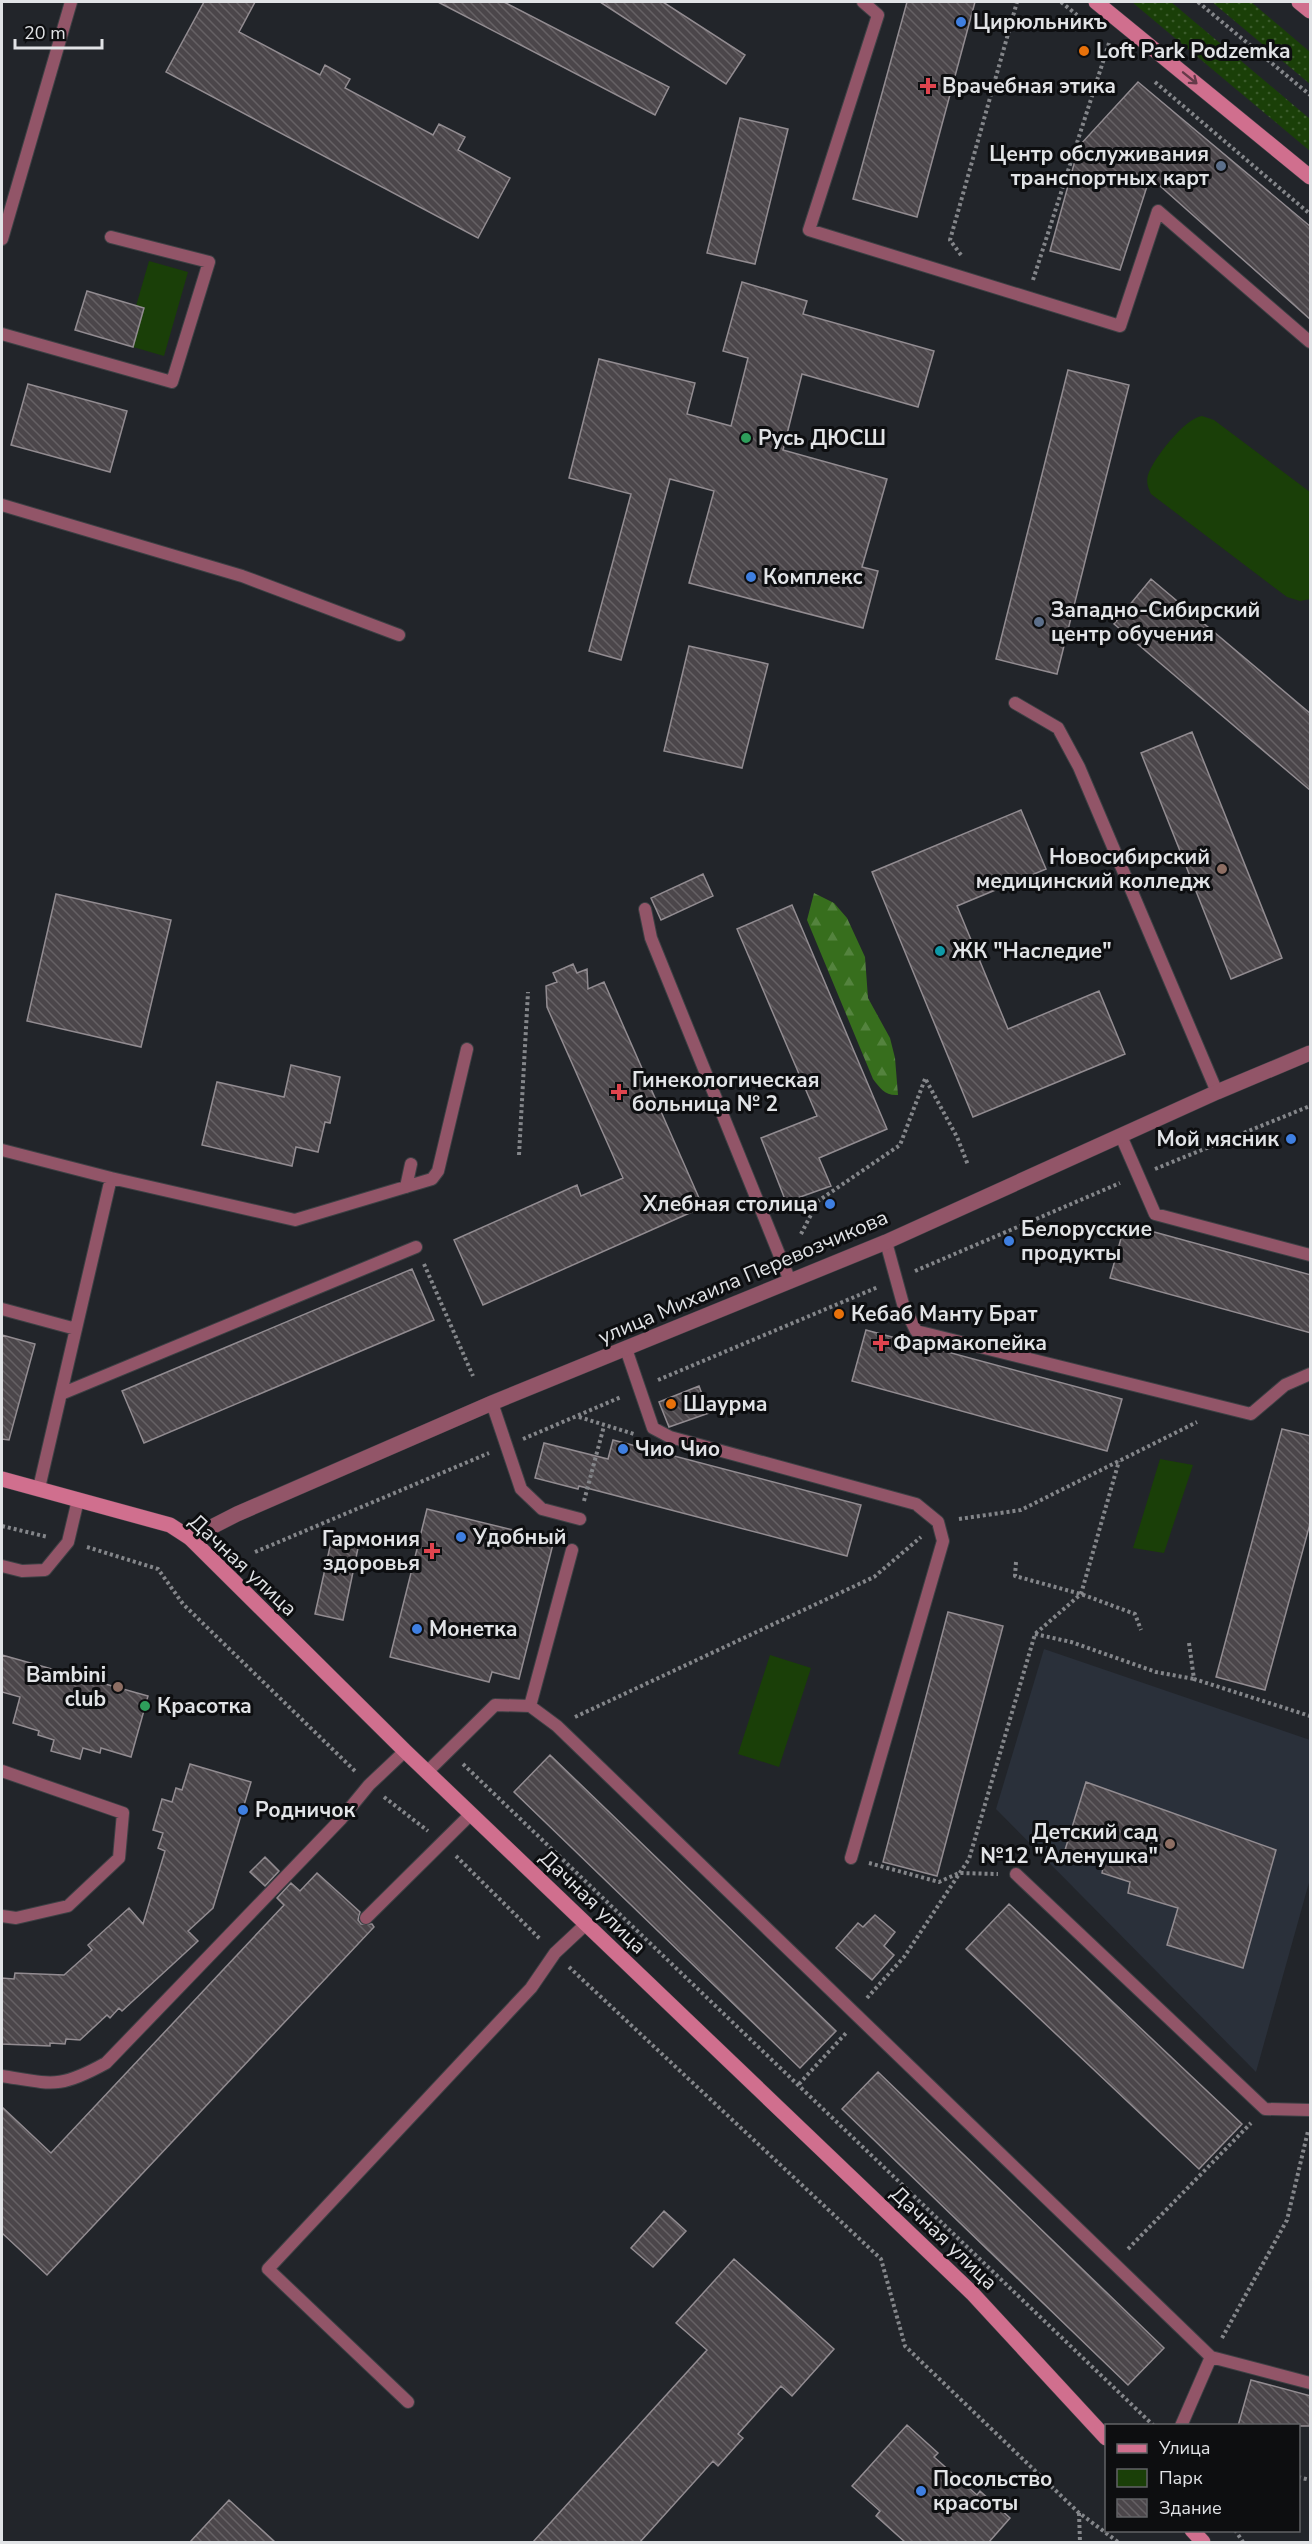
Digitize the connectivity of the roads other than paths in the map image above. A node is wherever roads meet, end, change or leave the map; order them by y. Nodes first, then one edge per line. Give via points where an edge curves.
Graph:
1 (71, 2) edge
2 (863, 2) edge
3 (1096, 2) edge
4 (1299, 2) edge
5 (1311, 11) edge
6 (1311, 177) edge
7 (111, 237) dead end
8 (2, 239) edge
9 (2, 334) edge
10 (1311, 342) edge
11 (2, 505) edge
12 (399, 634) dead end
13 (1015, 703) dead end
14 (645, 909) dead end
15 (467, 1049) dead end
16 (1311, 1053) edge
17 (1216, 1092) junction
18 (1121, 1136) junction
19 (2, 1150) edge
20 (411, 1164) dead end
21 (111, 1178) junction
22 (406, 1187) junction
23 (886, 1242) junction
24 (416, 1247) road end
25 (1311, 1255) edge
26 (790, 1281) junction
27 (2, 1310) edge
28 (76, 1329) junction
29 (626, 1349) junction
30 (1311, 1374) edge
31 (60, 1394) junction
32 (492, 1403) junction
33 (2, 1479) edge
34 (39, 1488) junction
35 (78, 1500) junction
36 (580, 1519) road end
37 (190, 1538) junction
38 (572, 1550) dead end
39 (2, 1566) edge
40 (530, 1706) junction
41 (405, 1751) junction
42 (2, 1771) edge
43 (427, 1772) junction
44 (471, 1814) junction
45 (851, 1858) road end
46 (1016, 1874) road end
47 (2, 1916) edge
48 (366, 1918) dead end
49 (585, 1924) junction
50 (2, 2076) edge
51 (1311, 2110) edge
52 (1211, 2357) junction
53 (1311, 2383) edge
54 (408, 2402) dead end
55 (1182, 2424) edge
56 (1105, 2436) edge

1 - 8 lane
2 - 10 lane via 878,15 809,230 1120,326 1158,211
3 -> 6 street
4 - 5 street
7 - 9 lane via 209,262 172,382
11 - 12 lane via 242,576
13 - 17 lane via 1058,728 1079,767
14 - 26 lane via 651,938
15 - 22 lane via 438,1171 432,1179
16 - 17 street, улица Михаила Перевозчикова
17 - 18 street, улица Михаила Перевозчикова
18 - 23 street, улица Михаила Перевозчикова
18 - 25 lane via 1155,1214
19 - 21 lane
20 - 22 lane
21 - 22 lane via 295,1220
21 - 28 lane
23 - 26 street, улица Михаила Перевозчикова
23 - 30 lane via 903,1304 916,1330 1251,1414 1285,1384
24 - 31 lane
26 - 29 street, улица Михаила Перевозчикова
27 - 28 lane
28 - 31 lane
29 - 32 street, улица Михаила Перевозчикова
29 - 45 lane via 652,1428 670,1437 916,1504 938,1522 942,1541
31 - 34 lane
32 - 36 lane via 521,1489 542,1509
32 - 37 street, улица Михаила Перевозчикова
33 - 34 street, Дачная улица
34 - 35 street, Дачная улица
35 - 37 street, Дачная улица via 170,1525
35 - 39 lane via 68,1542 45,1570 22,1571
37 - 41 street, Дачная улица
38 - 40 lane
40 - 43 lane via 495,1705
40 - 52 lane via 557,1726
41 - 43 street, Дачная улица
41 - 50 lane via 106,2063 76,2079 54,2084
42 - 47 lane via 123,1813 119,1858 68,1906 16,1918
43 - 44 street, Дачная улица
44 - 48 lane
44 - 49 street, Дачная улица
46 - 51 lane via 1265,2109
49 - 54 lane via 555,1953 531,1988 268,2268
49 - 56 street, Дачная улица via 972,2293
52 - 53 lane
52 - 55 lane

